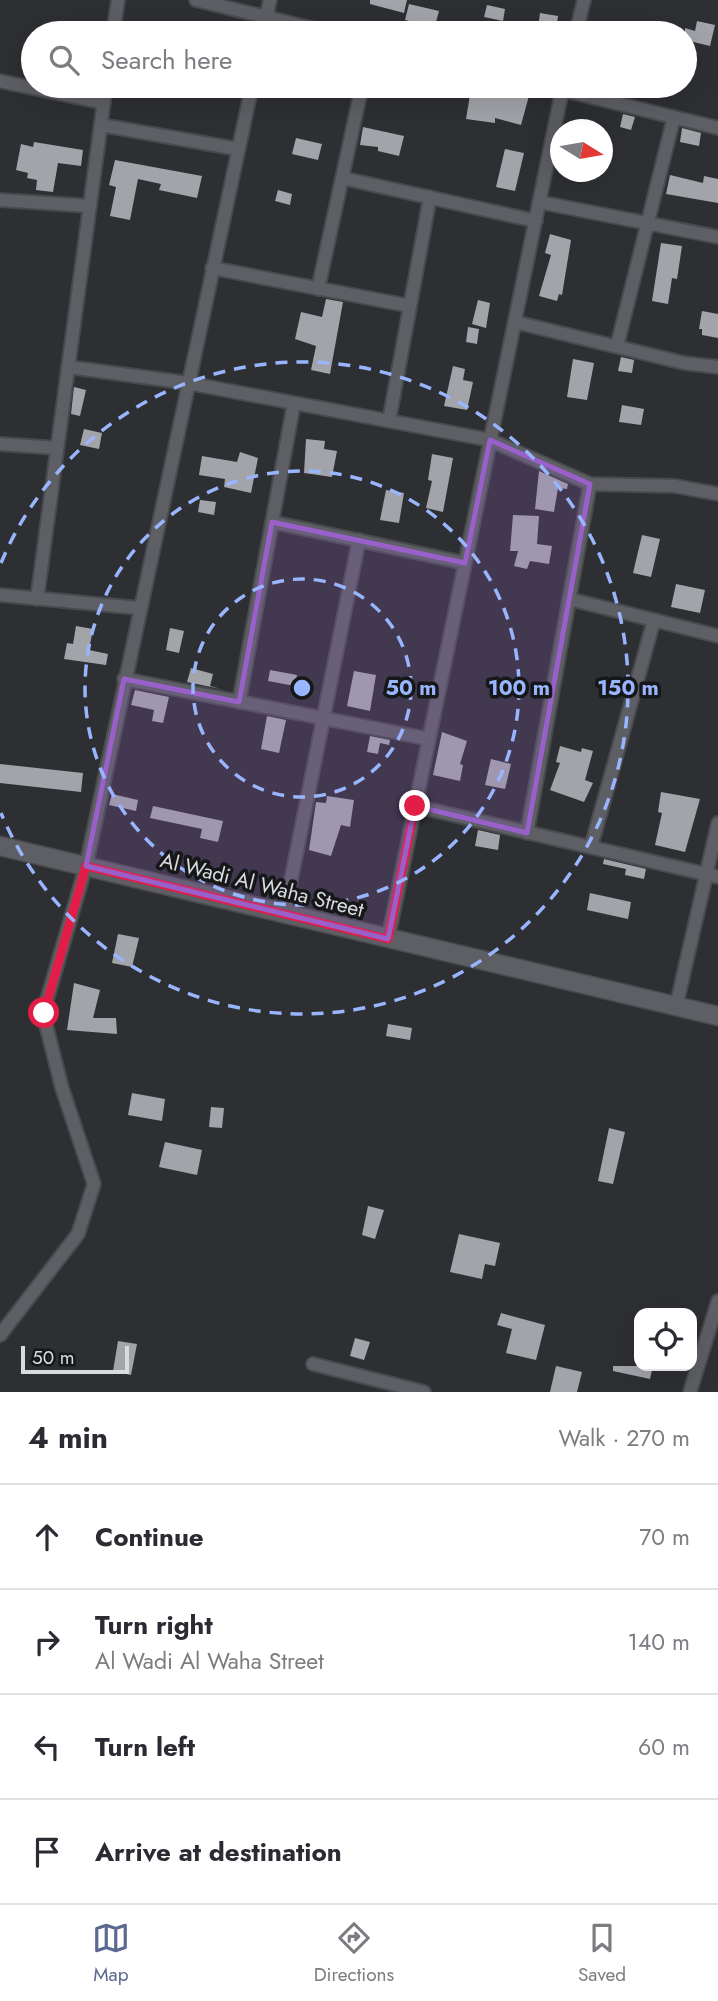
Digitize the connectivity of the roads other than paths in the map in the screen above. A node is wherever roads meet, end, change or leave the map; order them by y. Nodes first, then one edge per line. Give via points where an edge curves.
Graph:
1 (118, 0) edge
2 (196, 0) edge
3 (270, 0) edge
4 (584, 0) edge
5 (267, 17) junction
6 (115, 21) edge
7 (266, 21) edge
8 (283, 21) edge
9 (579, 21) edge
10 (0, 81) edge
11 (21, 85) edge
12 (80, 98) edge
13 (105, 98) edge
14 (249, 98) edge
15 (359, 98) edge
16 (561, 98) edge
17 (601, 98) edge
18 (104, 103) junction
19 (674, 117) junction
20 (101, 125) junction
21 (718, 128) edge
22 (238, 149) junction
23 (342, 178) junction
24 (430, 197) junction
25 (0, 200) edge
26 (540, 202) junction
27 (90, 206) junction
28 (536, 220) junction
29 (648, 223) junction
30 (718, 237) edge
31 (212, 268) junction
32 (318, 289) junction
33 (410, 306) junction
34 (515, 322) junction
35 (617, 346) junction
36 (68, 367) junction
37 (718, 367) edge
38 (188, 383) junction
39 (295, 403) junction
40 (389, 421) junction
41 (491, 440) junction
42 (0, 444) edge
43 (57, 448) junction
44 (590, 484) junction
45 (718, 494) edge
46 (272, 522) junction
47 (359, 540) junction
48 (465, 563) junction
49 (0, 595) edge
50 (37, 598) junction
51 (569, 599) junction
52 (139, 608) junction
53 (654, 620) junction
54 (718, 636) edge
55 (124, 679) junction
56 (239, 702) junction
57 (323, 718) junction
58 (429, 739) junction
59 (415, 806) junction
60 (718, 823) edge
61 (527, 833) junction
62 (0, 846) edge
63 (591, 847) junction
64 (86, 866) junction
65 (704, 874) junction
66 (718, 877) edge
67 (284, 915) junction
68 (388, 939) junction
69 (676, 1007) junction
70 (718, 1016) edge
71 (718, 1301) edge
72 (0, 1335) edge
73 (313, 1364) dead end
74 (424, 1392) edge
75 (690, 1392) edge

1 - 6 street
2 - 5 street
3 - 5 street
4 - 9 street
5 - 7 street
5 - 8 street
10 - 11 street
12 - 18 street
13 - 18 street
14 - 22 street
15 - 23 street
16 - 26 street
17 - 19 street
18 - 20 street
19 - 21 street
19 - 29 street
20 - 22 street
20 - 27 street
22 - 31 street
23 - 24 street
23 - 32 street
24 - 28 street
24 - 33 street
25 - 27 street
26 - 28 street
26 - 29 street
27 - 36 street
28 - 34 street
29 - 30 street
29 - 35 street
31 - 32 street
31 - 38 street
32 - 33 street
33 - 40 street
34 - 35 street
34 - 41 street
35 - 37 street
36 - 38 street
36 - 43 street
38 - 39 street
38 - 52 street
39 - 40 street
39 - 46 street
40 - 41 street
41 - 44 street
41 - 48 street
42 - 43 street
43 - 50 street
44 - 45 street via 675,486
44 - 51 street
46 - 47 street
46 - 56 street
47 - 48 street
47 - 57 street
48 - 58 street
49 - 50 street
50 - 52 street
51 - 53 street
51 - 61 street
52 - 55 street
53 - 54 street
53 - 63 street
55 - 56 street
55 - 64 street
56 - 57 street
57 - 58 street
57 - 67 street
58 - 59 street
59 - 61 street
59 - 68 street
60 - 65 street
61 - 63 street
62 - 64 main road, Al Wadi Al Waha Street
63 - 65 street
64 - 67 main road, Al Wadi Al Waha Street
64 - 72 street via 44,1013 62,1088 94,1184 78,1234
65 - 66 street
65 - 69 street
67 - 68 main road, Al Wadi Al Waha Street
68 - 69 main road, Al Wadi Al Waha Street
69 - 70 main road, Al Wadi Al Waha Street
71 - 75 street
73 - 74 street

